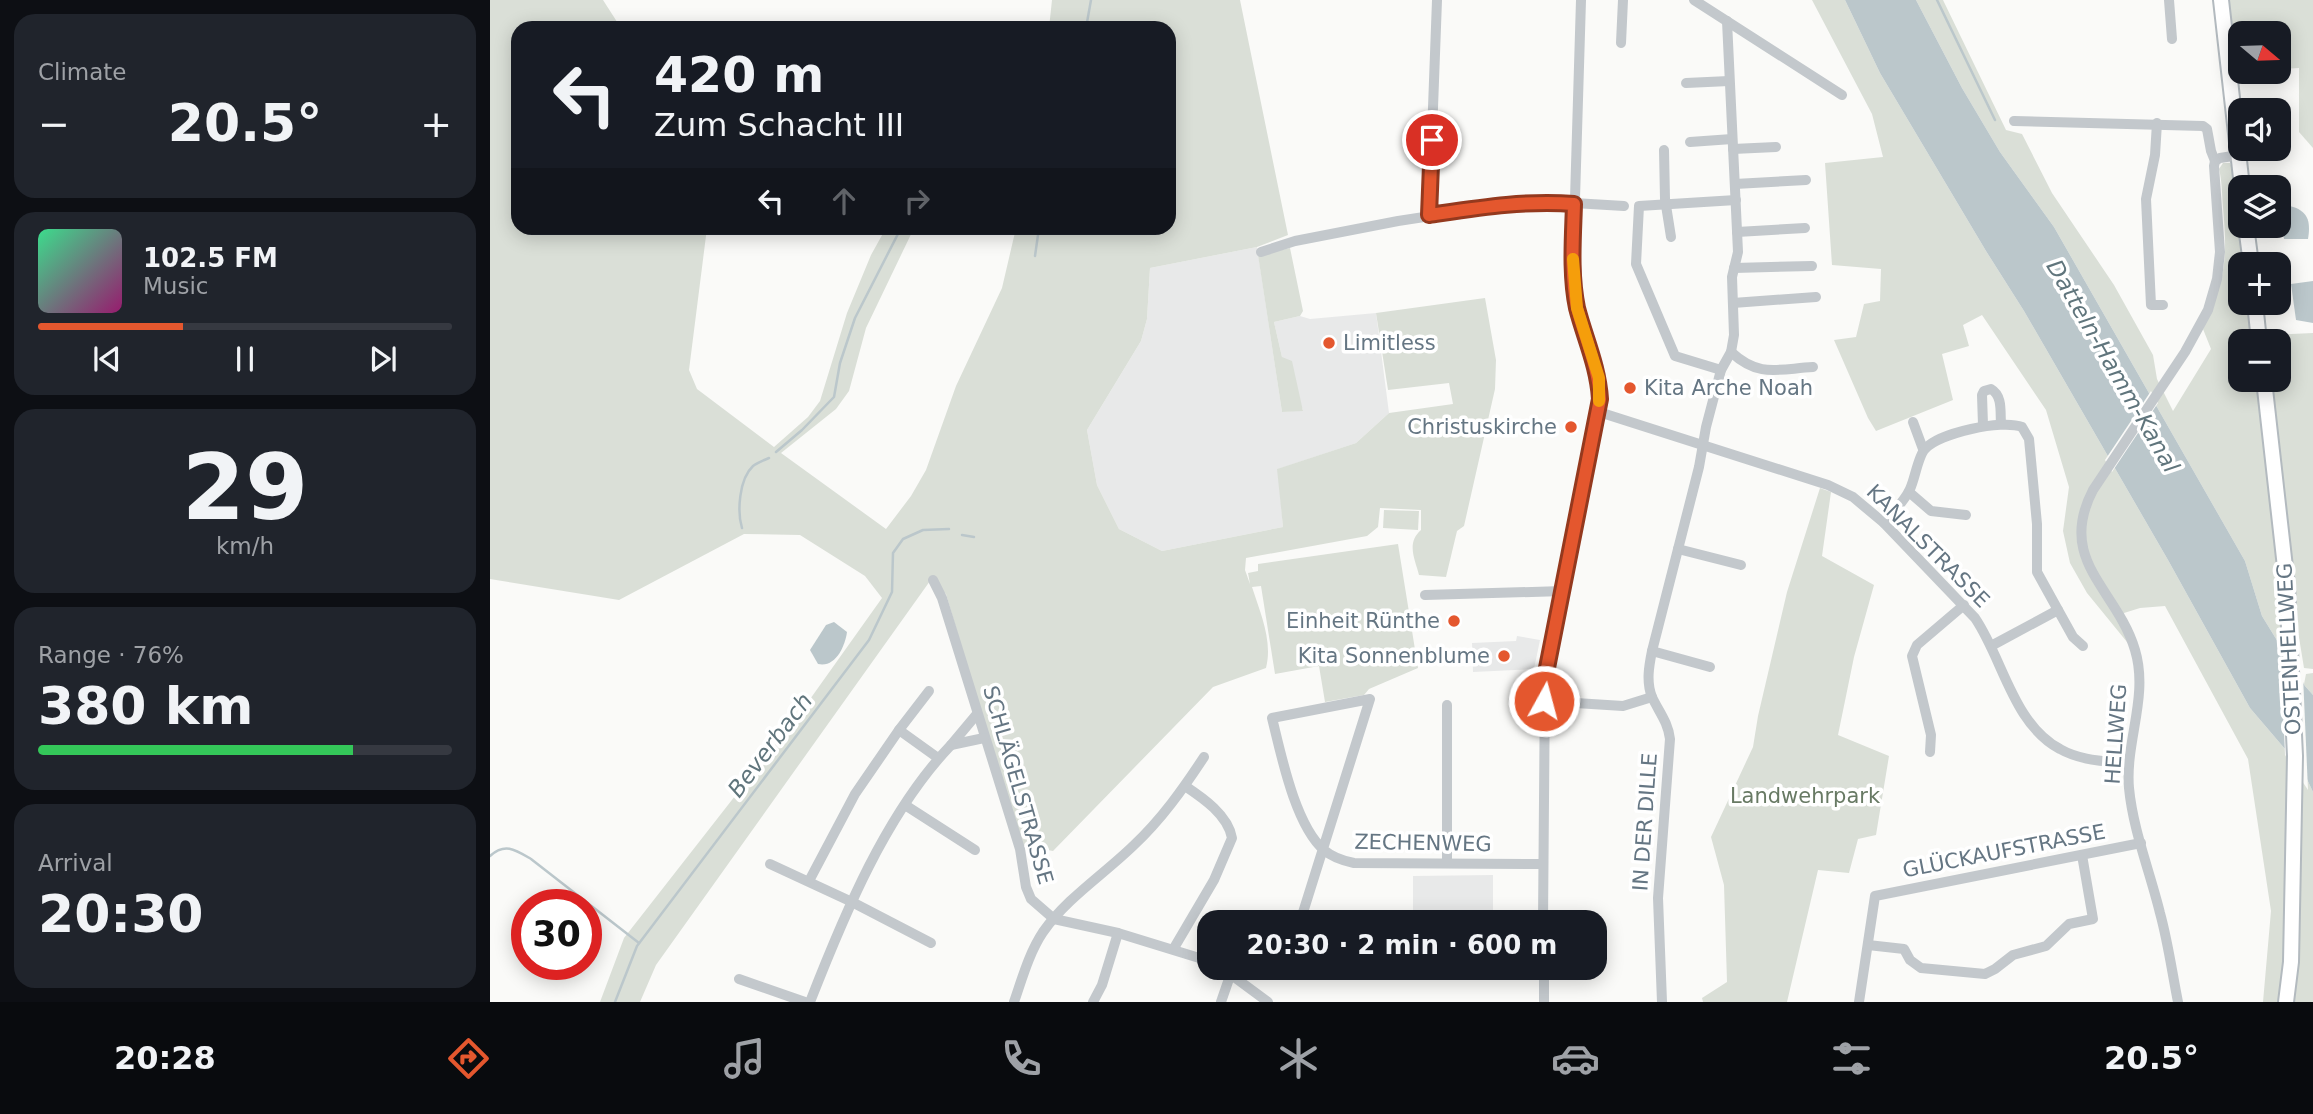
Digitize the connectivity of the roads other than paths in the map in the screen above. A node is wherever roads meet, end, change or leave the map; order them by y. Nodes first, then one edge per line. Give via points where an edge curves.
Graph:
1 (1437, 0) edge
2 (1581, 0) edge
3 (1623, 0) edge
4 (1694, 0) edge
5 (2169, 0) edge
6 (2221, 0) edge
7 (1727, 21) junction
8 (2172, 39) dead end
9 (1621, 43) dead end
10 (1729, 81) junction
11 (1686, 83) dead end
12 (1842, 95) dead end
13 (2232, 98) edge
14 (2014, 121) dead end
15 (2157, 123) junction
16 (1690, 142) dead end
17 (1732, 144) junction
18 (1776, 147) dead end
19 (1664, 150) dead end
20 (2228, 157) edge
21 (2216, 161) junction
22 (1807, 180) dead end
23 (1735, 184) junction
24 (1736, 200) junction
25 (1574, 204) junction
26 (1667, 205) junction
27 (1624, 206) dead end
28 (1429, 215) junction
29 (1805, 228) dead end
30 (1737, 232) junction
31 (1671, 237) dead end
32 (1261, 252) dead end
33 (1812, 266) dead end
34 (1734, 268) junction
35 (1816, 298) dead end
36 (1733, 303) junction
37 (2163, 305) dead end
38 (1731, 352) junction
39 (1813, 367) dead end
40 (1721, 370) junction
41 (2265, 392) edge
42 (1599, 412) junction
43 (1913, 422) dead end
44 (2001, 424) junction
45 (1983, 425) junction
46 (1703, 447) junction
47 (1923, 449) junction
48 (1909, 492) junction
49 (1966, 515) dead end
50 (1884, 523) junction
51 (1678, 549) junction
52 (1741, 565) dead end
53 (933, 580) dead end
54 (1563, 591) junction
55 (1425, 595) dead end
56 (1964, 605) junction
57 (2058, 610) junction
58 (1991, 646) junction
59 (2083, 646) dead end
60 (1652, 651) junction
61 (1710, 667) dead end
62 (929, 691) dead end
63 (1652, 697) junction
64 (1544, 701) junction
65 (1447, 705) dead end
66 (977, 715) junction
67 (900, 730) junction
68 (984, 737) junction
69 (951, 745) junction
70 (1930, 752) dead end
71 (1204, 757) dead end
72 (938, 758) junction
73 (2129, 764) junction
74 (1185, 786) junction
75 (905, 805) junction
76 (2141, 843) junction
77 (975, 850) dead end
78 (1324, 850) junction
79 (2081, 855) junction
80 (1447, 863) junction
81 (770, 864) dead end
82 (1542, 864) junction
83 (809, 881) junction
84 (852, 902) junction
85 (1304, 910) edge
86 (1543, 910) edge
87 (1054, 919) junction
88 (1118, 933) junction
89 (931, 943) dead end
90 (1868, 945) junction
91 (1174, 948) junction
92 (1197, 957) edge
93 (739, 979) dead end
94 (1224, 980) edge
95 (1239, 980) edge
96 (1544, 980) edge
97 (808, 1002) edge
98 (1014, 1002) edge
99 (1093, 1002) edge
100 (1221, 1002) edge
101 (1268, 1002) edge
102 (1544, 1002) edge
103 (1661, 1002) edge
104 (1859, 1002) edge
105 (2178, 1002) edge
106 (2286, 1002) edge

1 - 28 street
2 - 25 street
3 - 9 street
4 - 7 street
5 - 8 street
6 - 13 main road
7 - 10 street
7 - 12 street
10 - 11 street
10 - 17 street
14 - 15 street
15 - 21 street, HELLWEG via 2203,125
15 - 37 street via 2146,199 2151,305
16 - 17 street
17 - 18 street
17 - 23 street
19 - 26 street
20 - 21 street
21 - 73 street, HELLWEG via 2220,231 2217,279 2208,310 2100,479 2084,512 2082,544 2091,571 2126,625 2139,665
22 - 23 street
23 - 24 street
24 - 26 street
24 - 30 street
25 - 27 street
25 - 28 street via 1496,206
25 - 42 street via 1574,288 1599,378
26 - 31 street
26 - 40 street via 1639,206 1636,264 1675,356
28 - 32 street
29 - 30 street
30 - 34 street
33 - 34 street
34 - 36 street
35 - 36 street
36 - 38 street
38 - 39 street via 1757,370
38 - 40 street, IN DER DILLE
40 - 46 street, IN DER DILLE
41 - 106 main road, OSTENHELLWEG via 2291,652 2295,776
42 - 46 street, KANALSTRASSE
42 - 54 street
43 - 47 street
44 - 45 street
44 - 45 street via 2000,398 1988,390 1982,395
44 - 57 street via 2016,424 2027,432 2037,572
45 - 47 street
46 - 50 street, KANALSTRASSE via 1836,488
46 - 51 street, IN DER DILLE
47 - 48 street
48 - 49 street via 1931,511
48 - 50 street
50 - 56 street, KANALSTRASSE
51 - 52 street
51 - 60 street, IN DER DILLE
53 - 66 street, SCHLÄGELSTRASSE
54 - 55 street
54 - 64 street
56 - 58 street, KANALSTRASSE
56 - 70 street via 1917,645 1912,656 1931,735
57 - 58 street
57 - 59 street
58 - 73 street, KANALSTRASSE via 2017,700 2040,734 2070,753
60 - 61 street
60 - 63 street, IN DER DILLE via 1648,676
62 - 67 street
63 - 64 street via 1623,706
63 - 103 street, IN DER DILLE via 1671,739 1658,898
64 - 82 street
65 - 80 street
66 - 68 street, SCHLÄGELSTRASSE
66 - 69 street
67 - 72 street
67 - 83 street via 855,794
68 - 69 street
68 - 87 street, SCHLÄGELSTRASSE via 1020,849 1026,887 1031,899
69 - 72 street
71 - 74 street
72 - 75 street
73 - 76 street, HELLWEG
74 - 87 street via 1134,846
74 - 91 street via 1212,807 1232,838 1214,880
75 - 77 street
75 - 84 street
76 - 79 street, GLÜCKAUFSTRASSE
76 - 105 street, HELLWEG
78 - 78 street, ZECHENWEG via 1370,699 1272,718 1298,807 1308,831
78 - 80 street, ZECHENWEG via 1354,863
78 - 85 street
79 - 90 street, GLÜCKAUFSTRASSE via 1875,896
79 - 90 street via 2093,919 2069,924 2046,946 2013,955 1991,972 1921,968 1904,949
80 - 82 street, ZECHENWEG
81 - 83 street
82 - 86 street
83 - 84 street
84 - 89 street
84 - 97 street
87 - 88 street
87 - 98 street via 1036,944
88 - 91 street
88 - 99 street
90 - 104 street
91 - 92 street
93 - 97 street
94 - 100 street
95 - 101 street
96 - 102 street

